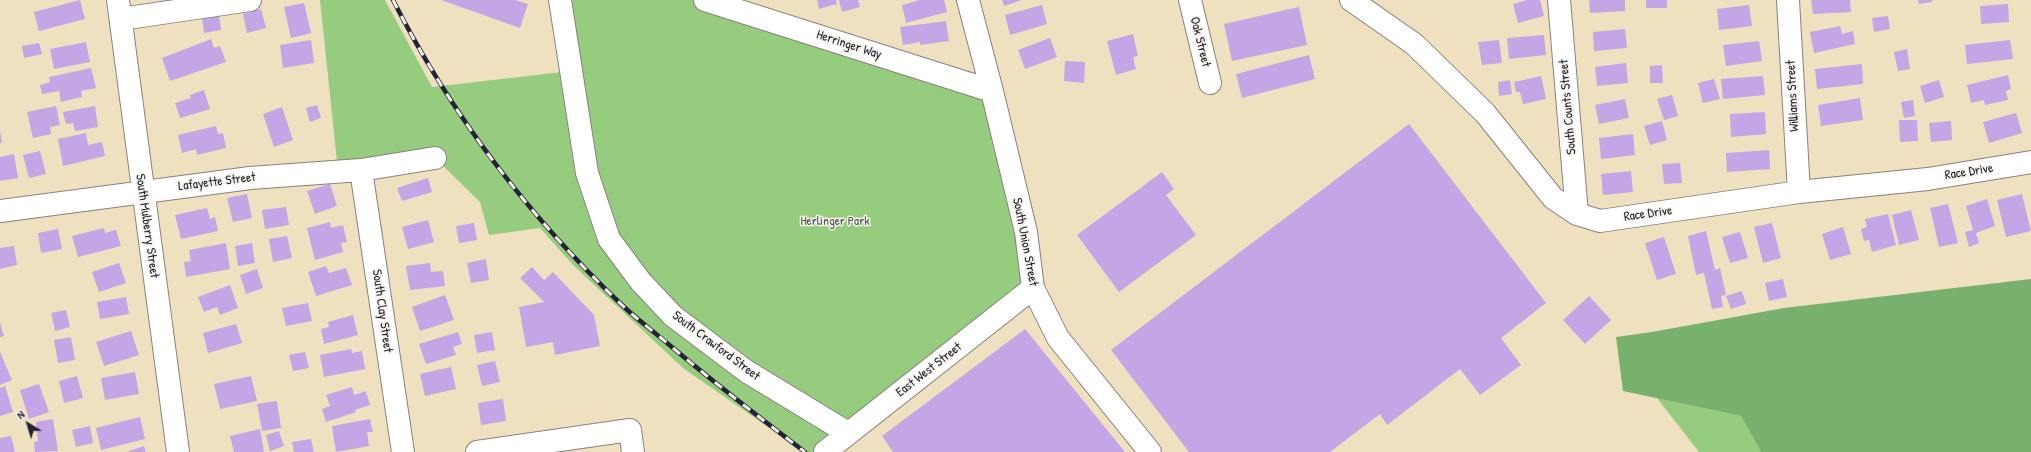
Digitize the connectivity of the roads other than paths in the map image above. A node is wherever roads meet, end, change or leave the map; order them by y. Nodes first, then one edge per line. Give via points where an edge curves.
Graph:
1 (250, 0) edge
2 (560, 0) edge
3 (705, 0) edge
4 (968, 0) edge
5 (1190, 0) edge
6 (1351, 0) edge
7 (1559, 0) edge
8 (1788, 0) edge
9 (120, 10) edge
10 (1210, 83) dead end
11 (992, 91) junction
12 (435, 158) dead end
13 (2031, 162) edge
14 (361, 170) junction
15 (142, 191) junction
16 (1799, 192) junction
17 (0, 211) edge
18 (1577, 214) junction
19 (1033, 288) junction
20 (848, 433) junction
21 (178, 452) edge
22 (403, 452) edge
23 (477, 452) edge
24 (633, 452) edge
25 (825, 452) edge
26 (1150, 452) edge

1 - 9 street
2 - 20 street, South Crawford Street via 587,173 609,239 641,282 673,316 746,371
3 - 11 street, Herringer Way
4 - 11 street, South Union Street
5 - 10 street, Oak Street
6 - 18 street, Race Drive via 1414,44 1485,112 1553,198
7 - 18 street, South Counts Street
8 - 16 street, Williams Street
9 - 15 street, South Mulberry Street
11 - 19 street, South Union Street via 1026,232
12 - 14 street, Lafayette Street
13 - 16 street, Race Drive via 1928,179
14 - 15 street, Lafayette Street via 250,178
14 - 22 street, South Clay Street
15 - 17 street, Lafayette Street
15 - 21 street, South Mulberry Street
16 - 18 street, Race Drive via 1600,220
19 - 20 street, East West Street
19 - 26 street, South Union Street via 1058,338
20 - 25 street, East West Street
23 - 24 street via 630,430

